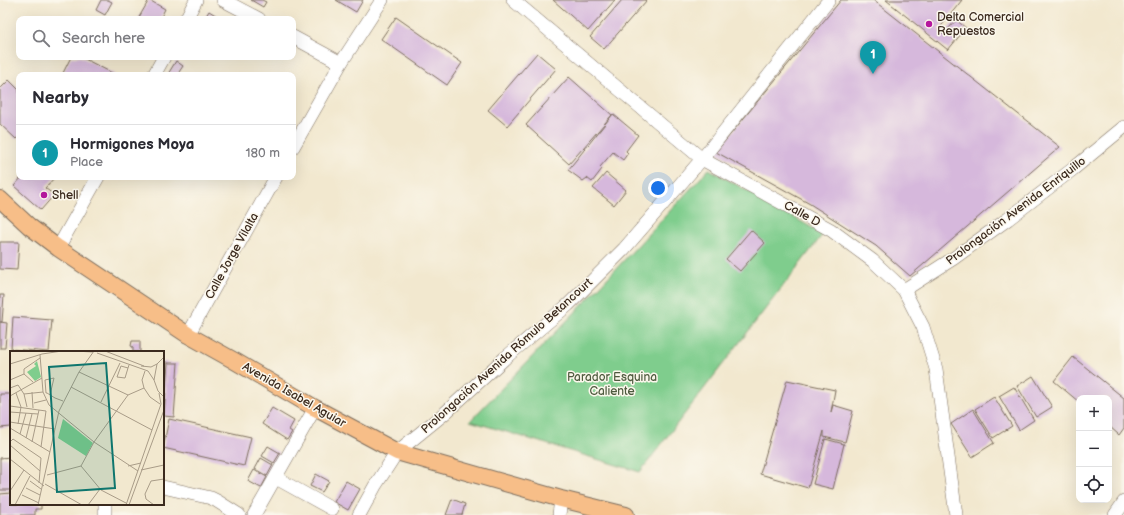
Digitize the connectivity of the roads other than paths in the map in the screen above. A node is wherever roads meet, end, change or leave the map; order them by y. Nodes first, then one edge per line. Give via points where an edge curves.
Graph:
1 (196, 0) edge
2 (223, 0) edge
3 (382, 0) edge
4 (513, 0) edge
5 (829, 0) edge
6 (188, 16) edge
7 (252, 16) edge
8 (296, 39) edge
9 (162, 60) edge
10 (342, 63) junction
11 (156, 72) edge
12 (1124, 129) edge
13 (296, 142) edge
14 (702, 159) junction
15 (96, 180) edge
16 (274, 180) edge
17 (0, 199) edge
18 (58, 248) junction
19 (904, 290) junction
20 (188, 335) junction
21 (315, 408) junction
22 (397, 452) junction
23 (276, 478) junction
24 (164, 487) edge
25 (561, 499) junction
26 (1124, 502) edge
27 (332, 509) dead end
28 (239, 515) edge
29 (254, 515) edge
30 (359, 515) edge
31 (559, 515) edge
32 (626, 515) edge
33 (956, 515) edge
34 (1115, 515) edge

1 - 6 street
2 - 7 street
3 - 10 street
4 - 14 street, Calle D
5 - 14 street, Prolongación Avenida Rómulo Betancourt
8 - 10 street
9 - 11 street
10 - 13 street
12 - 19 street, Prolongación Avenida Enriquillo via 1008,219
14 - 19 street, Calle D via 831,230 873,261
14 - 22 street, Prolongación Avenida Rómulo Betancourt via 624,249 568,305
15 - 18 street
16 - 20 street, Calle Jorge Vilalta
17 - 18 main road, Avenida Isabel Aguiar
18 - 20 main road, Avenida Isabel Aguiar
19 - 33 street, Calle D via 923,327 936,369
20 - 21 main road, Avenida Isabel Aguiar
21 - 22 main road, Avenida Isabel Aguiar
21 - 23 street
22 - 25 main road, Avenida Isabel Aguiar
22 - 30 street, Prolongación Avenida Rómulo Betancourt
23 - 27 street
23 - 29 street
24 - 28 street via 211,498
25 - 31 street
25 - 32 main road, Avenida Isabel Aguiar
26 - 34 street

